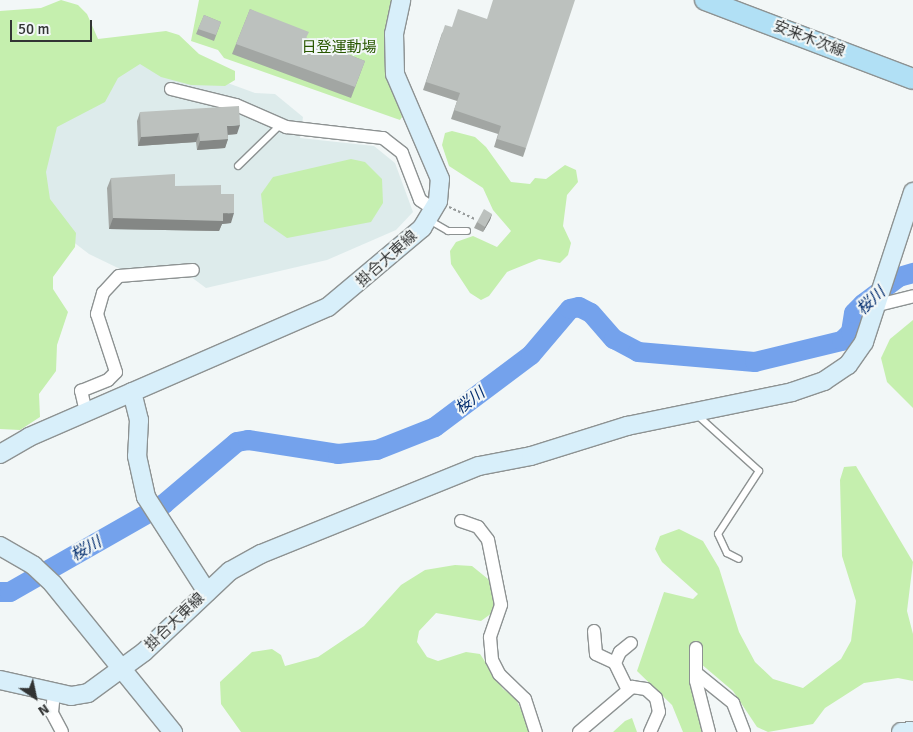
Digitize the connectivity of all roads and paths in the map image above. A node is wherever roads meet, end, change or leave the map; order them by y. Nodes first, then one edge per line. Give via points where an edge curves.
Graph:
1 (401, 0) edge
2 (705, 0) edge
3 (913, 79) edge
4 (171, 89) dead end
5 (280, 125) junction
6 (238, 166) dead end
7 (913, 192) edge
8 (437, 212) junction
9 (475, 219) dead end
10 (468, 231) dead end
11 (192, 270) dead end
12 (913, 296) edge
13 (879, 302) junction
14 (132, 392) junction
15 (86, 412) junction
16 (695, 413) junction
17 (0, 454) edge
18 (461, 521) dead end
19 (0, 546) edge
20 (739, 560) dead end
21 (207, 592) junction
22 (594, 631) dead end
23 (631, 643) dead end
24 (696, 648) dead end
25 (615, 664) junction
26 (123, 668) junction
27 (696, 673) junction
28 (0, 680) edge
29 (627, 688) junction
30 (54, 692) junction
31 (743, 730) edge
32 (913, 731) edge
33 (62, 732) edge
34 (173, 732) edge
35 (536, 732) edge
36 (579, 732) edge
37 (650, 732) edge
38 (709, 732) edge
39 (901, 732) edge

1 - 8 main road via 394,34 395,74 436,164 440,191
2 - 3 main road, 安来木次線
4 - 5 street via 236,105
5 - 6 lane
5 - 8 street via 372,135 390,142 402,153 420,200
7 - 13 main road
8 - 9 path
8 - 10 lane via 448,231
8 - 14 main road, 掛合大東線 via 328,308
11 - 15 street via 119,276 103,293 97,314 116,372 108,380 81,391
12 - 13 street
13 - 16 main road via 857,354 824,381
14 - 15 main road, 掛合大東線
14 - 21 main road, 掛合大東線 via 139,420 137,456 153,512
15 - 17 main road, 掛合大東線
16 - 20 lane via 698,421 759,471 718,534 727,553
16 - 21 main road via 627,426 532,456 470,469 243,562
18 - 35 street via 478,526 488,540 501,605 490,637 492,660 499,674 525,699
19 - 26 main road via 34,566 53,584
21 - 26 main road, 掛合大東線
22 - 25 street via 596,654
23 - 25 street via 620,652
24 - 27 street
25 - 29 street
26 - 30 main road, 掛合大東線 via 88,693
26 - 34 main road
27 - 31 street via 733,703
27 - 38 street
28 - 30 main road, 掛合大東線
29 - 36 street
29 - 37 street via 646,689 656,698 659,712
30 - 33 street via 52,713
32 - 39 main road

